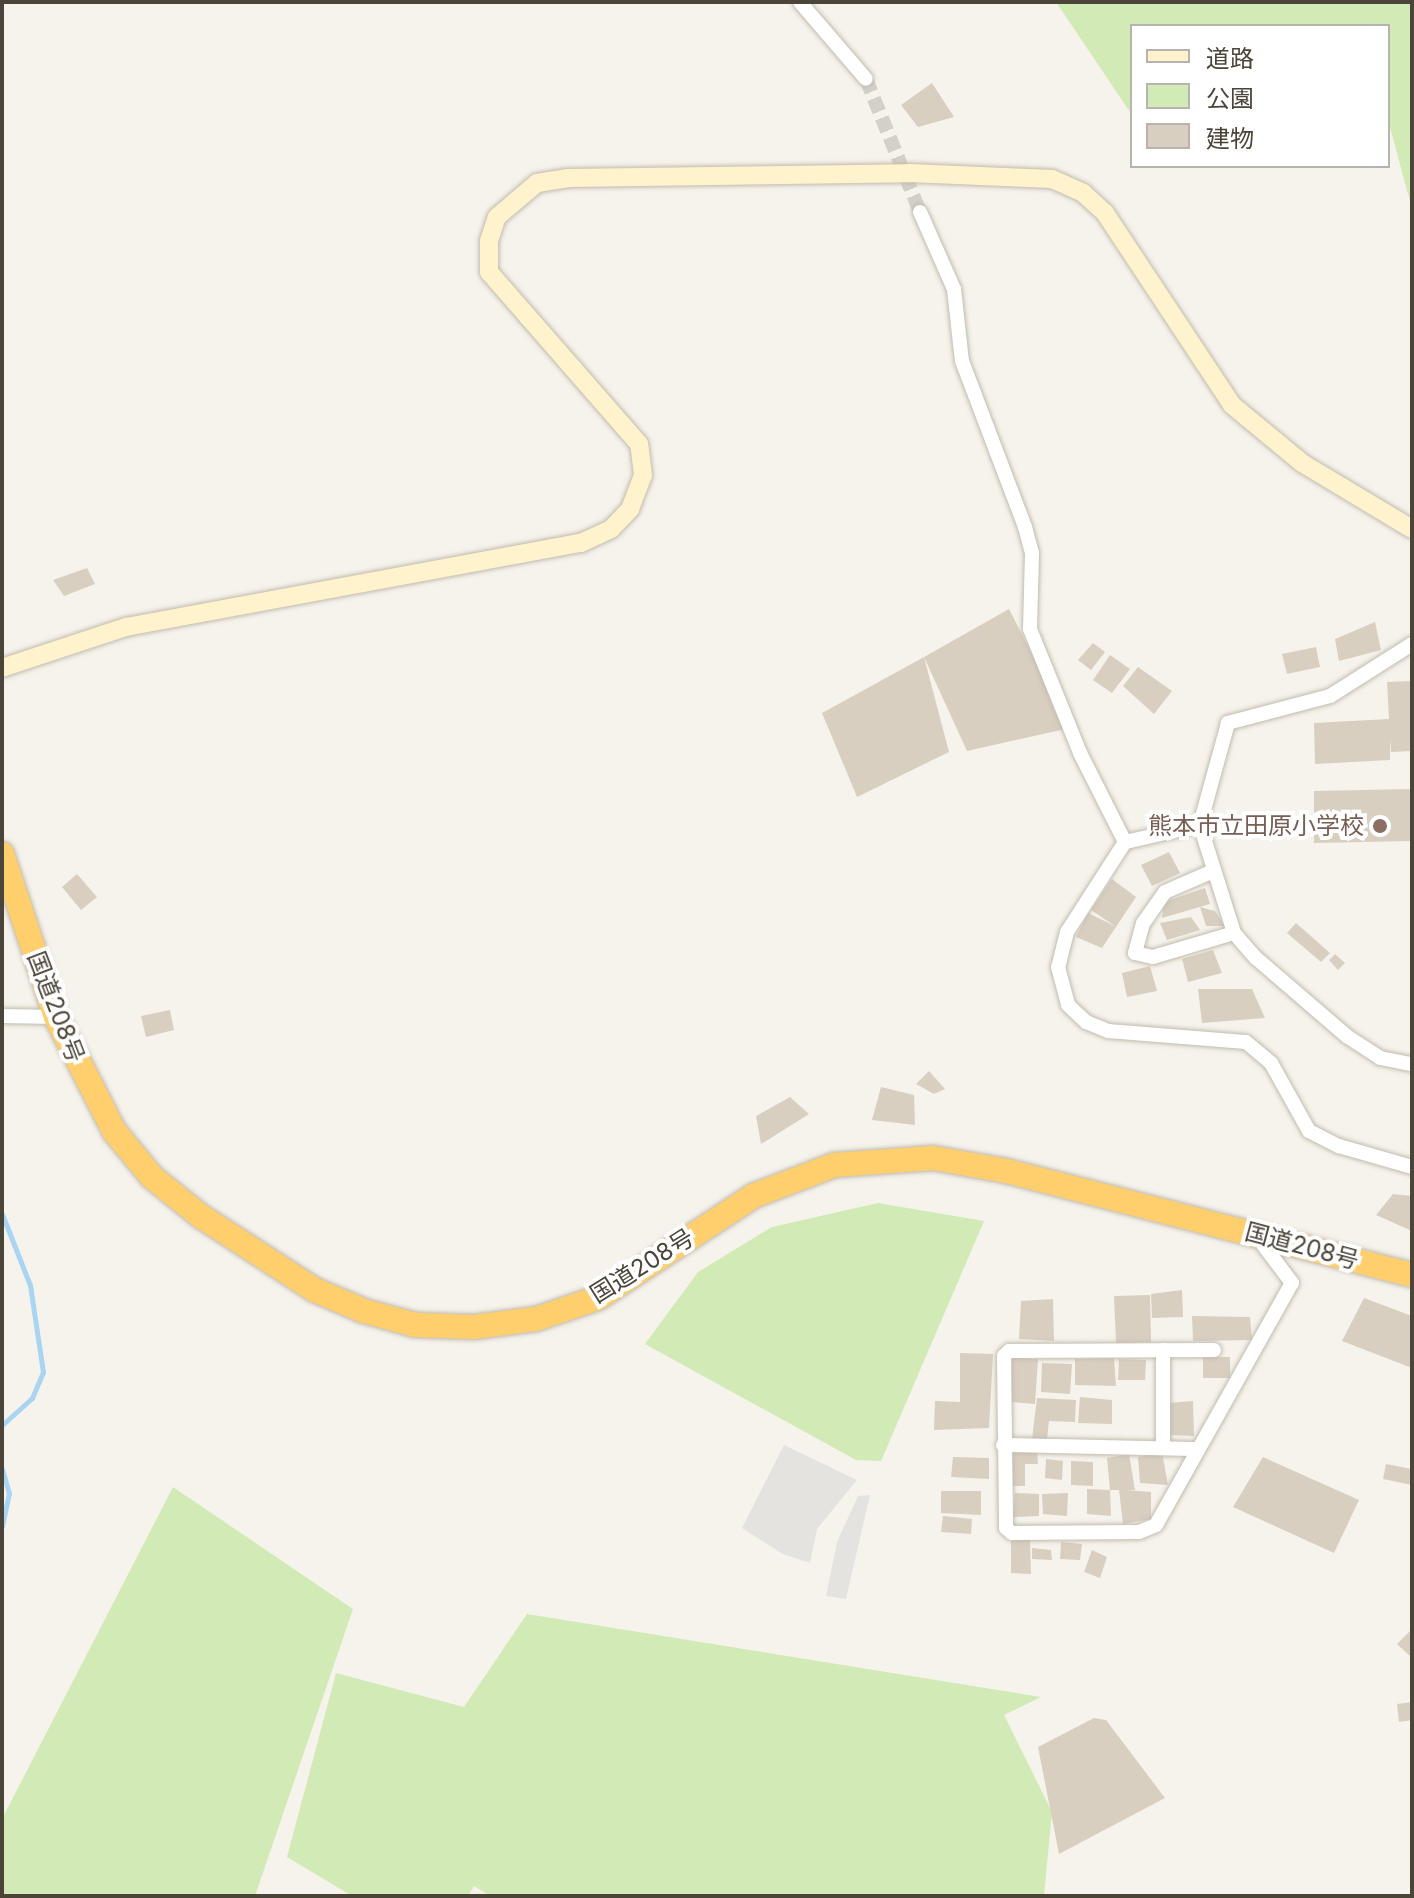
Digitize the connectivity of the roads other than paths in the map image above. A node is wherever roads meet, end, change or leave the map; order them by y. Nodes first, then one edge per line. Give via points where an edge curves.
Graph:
1 (800, 2) edge
2 (866, 79) tunnel mouth
3 (920, 212) tunnel mouth
4 (1412, 529) edge
5 (1412, 644) edge
6 (2, 668) edge
7 (1200, 825) junction
8 (1125, 842) junction
9 (2, 854) edge
10 (1211, 872) junction
11 (1234, 933) junction
12 (2, 1016) edge
13 (56, 1017) junction
14 (1412, 1064) edge
15 (1412, 1167) edge
16 (1267, 1236) junction
17 (1412, 1275) edge
18 (1163, 1350) junction
19 (1214, 1350) dead end
20 (1003, 1445) junction
21 (1163, 1445) junction
22 (1198, 1449) junction

1 - 2 street
3 - 8 street via 954,289 962,361 1032,553 1030,629 1080,753
4 - 6 street via 1302,463 1232,405 1105,213 1083,193 1052,179 909,173 569,178 537,183 497,217 489,241 489,272 639,444 643,475 630,509 611,529 554,549 126,627
5 - 7 street via 1330,696 1228,723
7 - 8 street
7 - 10 street
8 - 15 street via 1067,932 1058,967 1068,1005 1086,1022 1108,1031 1246,1042 1271,1063 1309,1131 1350,1150
9 - 13 highway, 国道208号
10 - 11 street
10 - 11 street via 1165,892 1143,923 1135,953 1153,957
11 - 14 street via 1348,1037 1380,1058
12 - 13 street
13 - 16 highway, 国道208号 via 93,1095 152,1177 202,1217 315,1290 416,1325 474,1327 536,1319 598,1298 753,1196 834,1165 890,1159 933,1158 1007,1171
16 - 17 highway, 国道208号
16 - 22 street via 1264,1246 1292,1283
18 - 19 street
18 - 20 street via 1009,1351 1004,1356
18 - 21 street
20 - 21 street
20 - 22 street via 1003,1521 1012,1533 1149,1531
21 - 22 street

